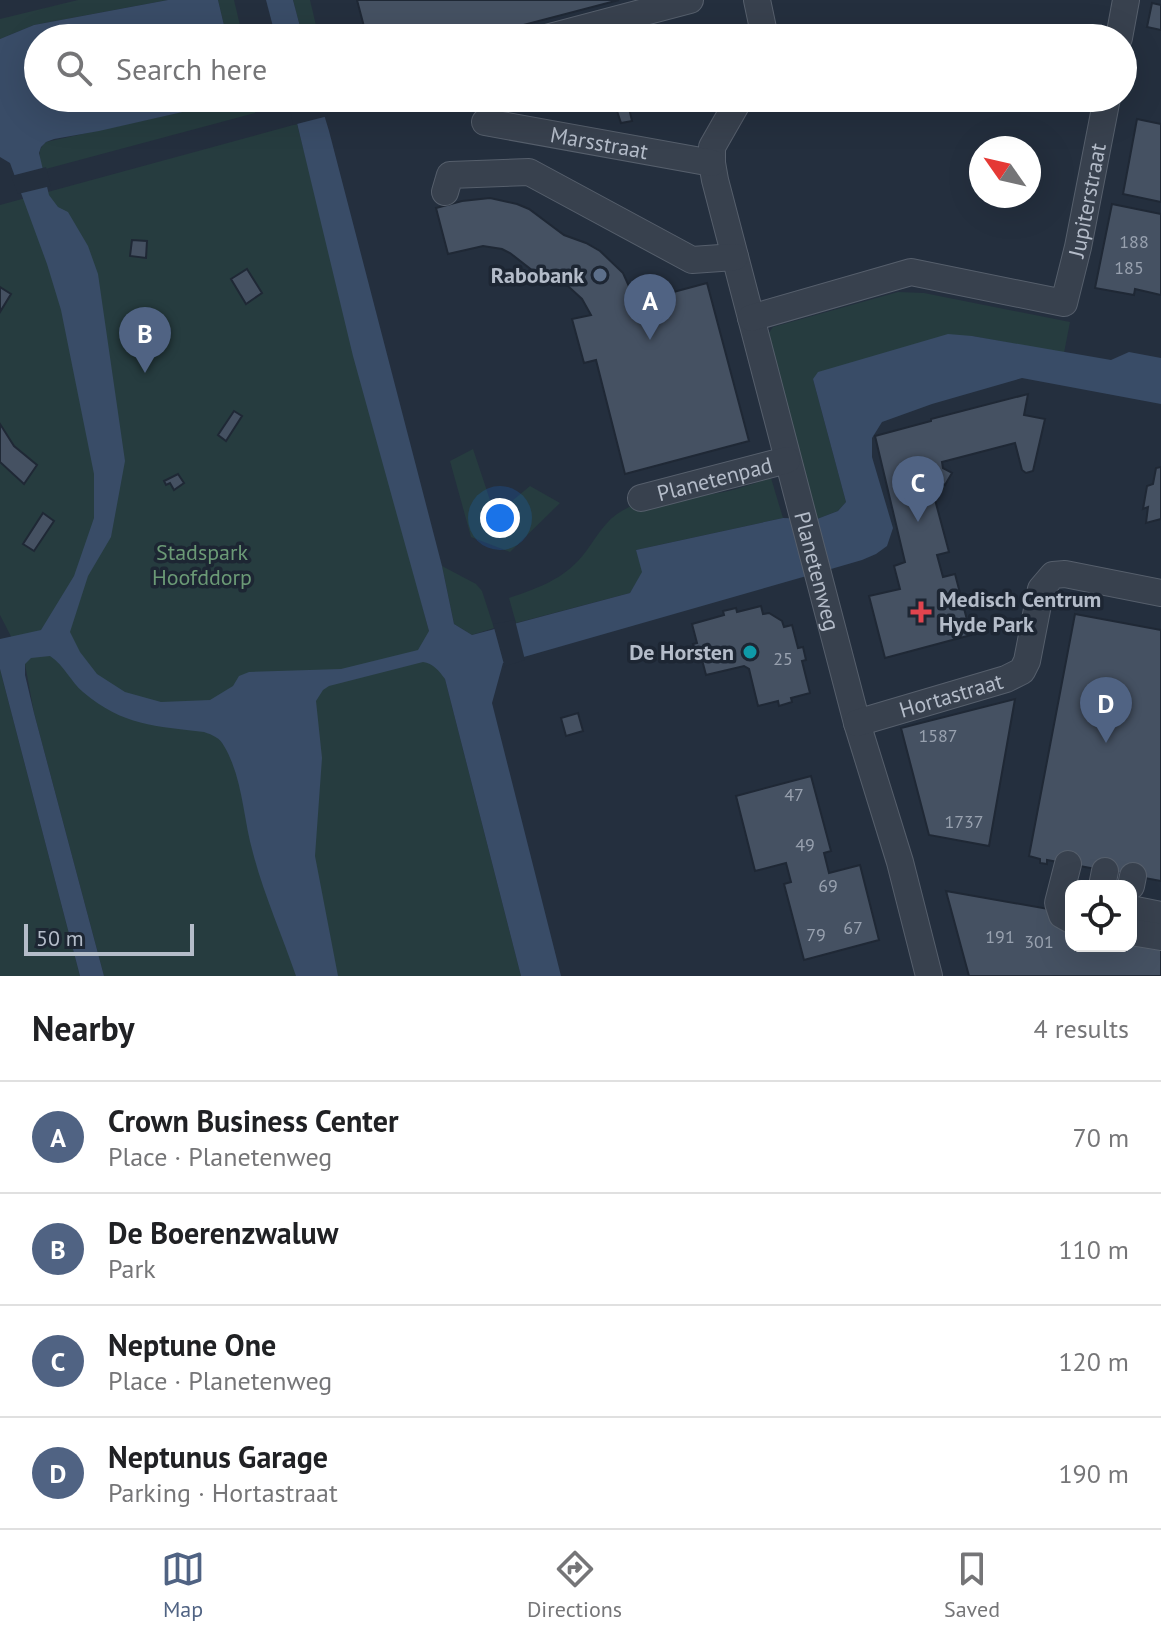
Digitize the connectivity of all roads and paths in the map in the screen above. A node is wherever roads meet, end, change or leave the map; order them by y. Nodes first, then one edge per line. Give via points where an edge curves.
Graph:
1 (690, 0) edge
2 (757, 0) edge
3 (1126, 0) edge
4 (599, 24) edge
5 (762, 24) edge
6 (1122, 24) edge
7 (732, 112) edge
8 (1104, 112) edge
9 (485, 122) dead end
10 (541, 132) junction
11 (712, 163) junction
12 (529, 172) junction
13 (445, 192) dead end
14 (735, 257) junction
15 (751, 318) junction
16 (787, 460) junction
17 (641, 498) dead end
18 (1161, 593) edge
19 (857, 723) junction
20 (1068, 864) dead end
21 (1137, 910) edge
22 (1161, 915) edge
23 (1065, 917) edge
24 (1137, 933) edge
25 (1161, 937) edge
26 (929, 976) edge

1 - 4 street
2 - 5 street
3 - 6 street
7 - 11 street via 712,147
8 - 15 street, Jupiterstraat via 1064,303 911,272
9 - 10 street, Marsstraat
10 - 11 street, Marsstraat
10 - 12 street
11 - 14 street, Planetenweg
12 - 13 street via 450,175
12 - 14 street via 692,260
14 - 15 street, Planetenweg
15 - 16 street, Planetenweg
16 - 17 street, Planetenpad
16 - 19 street, Planetenweg
18 - 19 street, Hortastraat via 1053,575 1041,589 1022,671
19 - 26 street, Planetenweg
20 - 23 street via 1058,903
21 - 22 street
24 - 25 street

